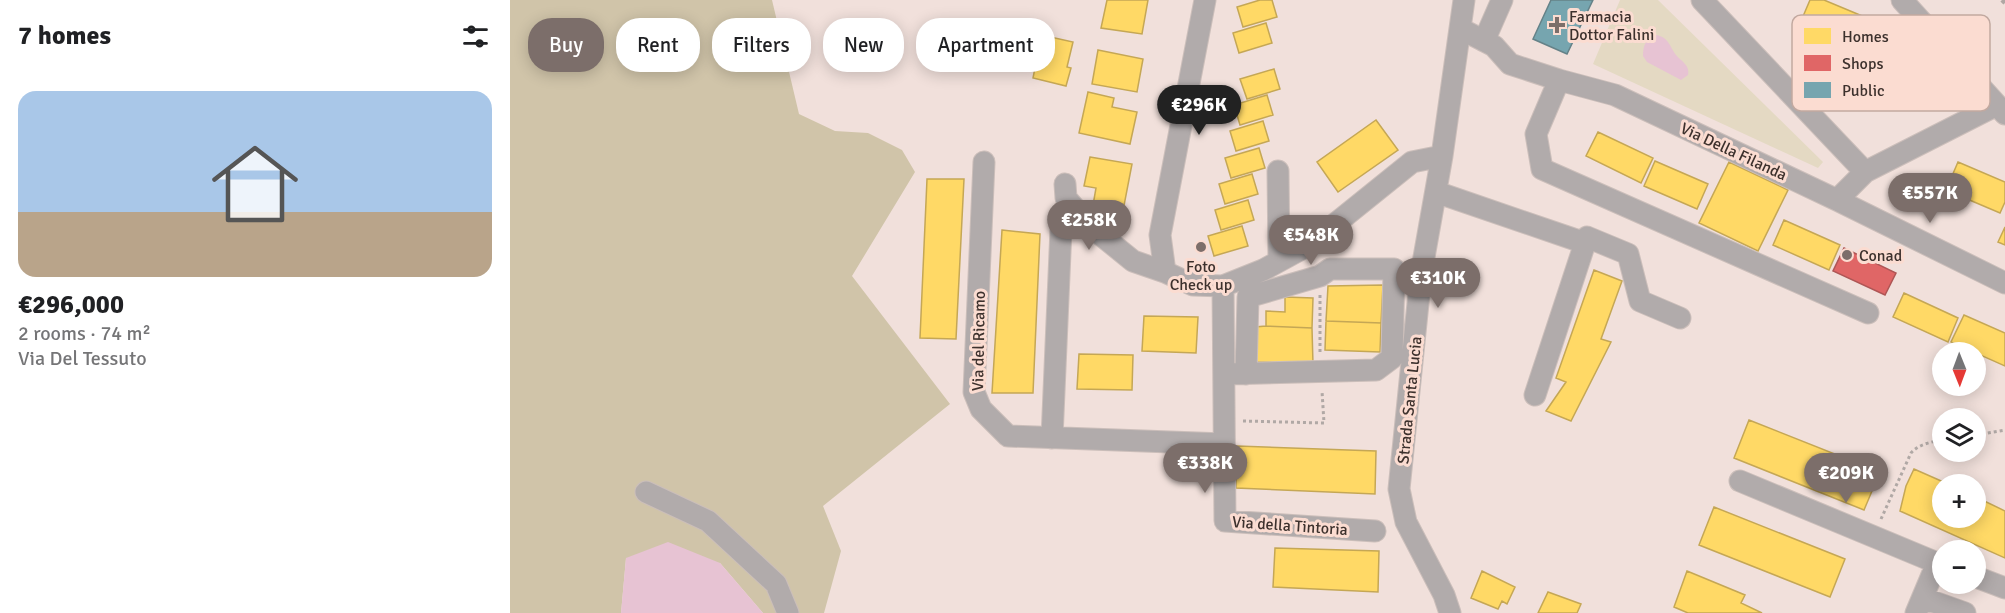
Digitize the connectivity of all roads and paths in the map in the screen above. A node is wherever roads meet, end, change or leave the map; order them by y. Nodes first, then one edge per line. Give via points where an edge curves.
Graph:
1 (1205, 0) edge
2 (1464, 0) edge
3 (1502, 0) edge
4 (1702, 0) edge
5 (1902, 0) edge
6 (1916, 15) edge
7 (1461, 29) junction
8 (1484, 41) junction
9 (1559, 80) junction
10 (1792, 96) edge
11 (1990, 97) edge
12 (2001, 109) edge
13 (1807, 111) edge
14 (1442, 156) junction
15 (984, 162) dead end
16 (1278, 171) dead end
17 (1864, 172) junction
18 (1065, 184) dead end
19 (1436, 192) junction
20 (1837, 200) junction
21 (1060, 229) dead end
22 (1585, 243) junction
23 (1279, 261) junction
24 (1165, 272) junction
25 (1320, 276) junction
26 (2005, 284) edge
27 (1223, 286) junction
28 (1868, 313) dead end
29 (1680, 318) dead end
30 (1224, 374) junction
31 (1246, 374) junction
32 (1321, 382) junction
33 (1535, 395) dead end
34 (1224, 420) junction
35 (2005, 430) edge
36 (1986, 433) edge
37 (1052, 438) junction
38 (1932, 442) edge
39 (1224, 444) junction
40 (1740, 481) dead end
41 (646, 492) dead end
42 (1375, 531) dead end
43 (1873, 537) junction
44 (1932, 561) edge
45 (1932, 580) edge
46 (1986, 581) edge
47 (2005, 588) edge
48 (1920, 605) edge
49 (788, 613) edge
50 (1450, 613) edge
51 (1965, 613) edge

1 - 24 street via 1160,235
2 - 7 street, Strada Santa Lucia
3 - 8 street
4 - 10 street
5 - 6 street
7 - 8 street, Via Della Filanda
7 - 14 street, Strada Santa Lucia
8 - 9 street, Via Della Filanda via 1510,64
9 - 20 street, Via Della Filanda via 1615,95
9 - 28 street via 1536,134 1542,169
11 - 12 street
12 - 17 street
13 - 17 street
14 - 19 street, Strada Santa Lucia
14 - 23 street via 1412,162 1309,245
15 - 37 street, Via del Ricamo via 974,392 981,409 1008,436
16 - 23 street
17 - 20 street
18 - 24 street via 1066,198 1091,227 1133,261
19 - 22 street
19 - 50 street, Strada Santa Lucia via 1421,274 1399,489 1406,522
20 - 26 street, Via Della Filanda
21 - 37 street
22 - 29 street via 1587,237 1628,254 1640,301
22 - 33 street
23 - 27 street
24 - 27 street via 1193,285
25 - 31 street via 1248,297
25 - 32 path
25 - 32 street via 1330,269 1394,269 1392,358 1376,370
27 - 30 street, Via della Tintoria
30 - 31 street
30 - 34 street, Via della Tintoria
31 - 32 street
32 - 34 path via 1324,423
34 - 39 street, Via della Tintoria
35 - 36 path
37 - 39 street, Via del Ricamo
38 - 43 path via 1911,453
39 - 42 street, Via della Tintoria via 1225,521
40 - 43 street
41 - 49 street via 708,521 776,584
43 - 44 street
45 - 48 street
46 - 47 street
48 - 51 street

